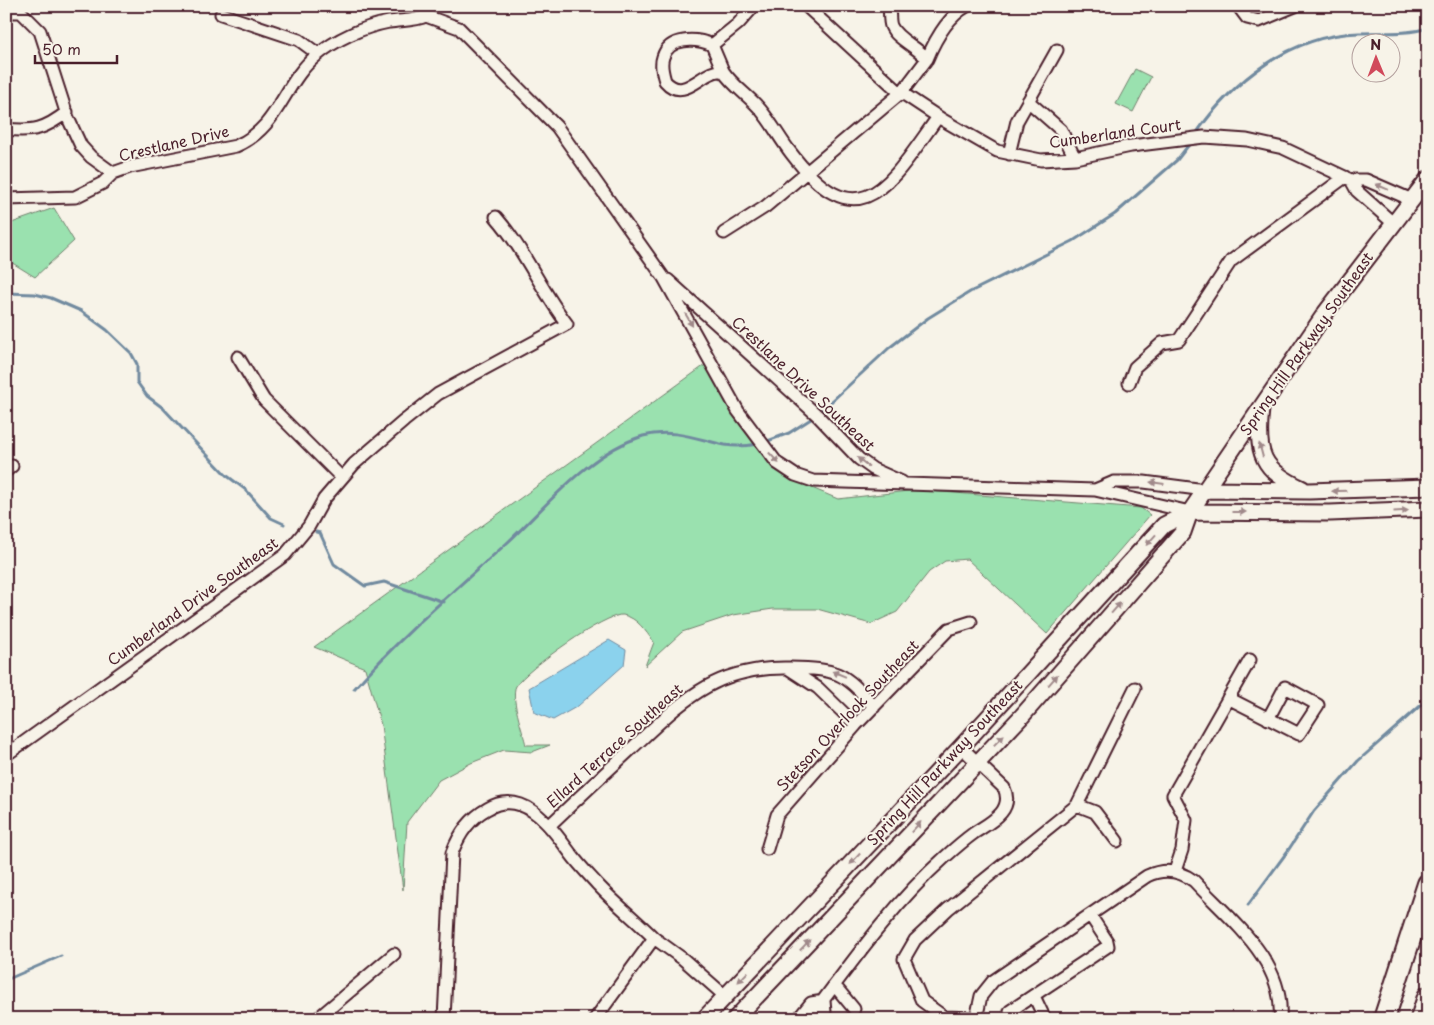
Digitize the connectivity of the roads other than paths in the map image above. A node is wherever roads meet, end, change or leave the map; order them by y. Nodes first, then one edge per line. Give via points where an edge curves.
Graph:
1 (754, 6) edge
2 (806, 6) edge
3 (889, 6) edge
4 (967, 6) edge
5 (1238, 6) edge
6 (1295, 6) edge
7 (426, 11) edge
8 (6, 12) edge
9 (221, 14) dead end
10 (712, 45) junction
11 (1057, 50) dead end
12 (318, 54) junction
13 (927, 60) junction
14 (723, 71) junction
15 (902, 92) junction
16 (1028, 101) junction
17 (68, 112) junction
18 (938, 117) junction
19 (6, 129) edge
20 (1009, 154) junction
21 (1075, 158) junction
22 (807, 172) junction
23 (113, 173) junction
24 (1348, 179) junction
25 (1428, 179) edge
26 (6, 199) edge
27 (1412, 200) junction
28 (496, 217) dead end
29 (1393, 223) junction
30 (724, 233) dead end
31 (664, 278) junction
32 (238, 357) dead end
33 (1129, 383) dead end
34 (1261, 408) junction
35 (342, 478) junction
36 (924, 486) junction
37 (1428, 487) edge
38 (1095, 490) junction
39 (1205, 490) junction
40 (1309, 491) junction
41 (1428, 509) edge
42 (1190, 512) junction
43 (971, 622) dead end
44 (1250, 660) dead end
45 (787, 668) junction
46 (1134, 688) dead end
47 (1228, 698) junction
48 (874, 707) junction
49 (1268, 719) junction
50 (856, 725) junction
51 (961, 747) junction
52 (6, 755) edge
53 (977, 763) junction
54 (1077, 805) junction
55 (550, 825) junction
56 (1117, 841) dead end
57 (767, 849) dead end
58 (1174, 871) junction
59 (1428, 884) edge
60 (1090, 915) junction
61 (654, 938) junction
62 (1408, 946) junction
63 (394, 954) dead end
64 (835, 986) junction
65 (725, 996) junction
66 (1034, 996) junction
67 (1428, 997) edge
68 (824, 1000) junction
69 (854, 1009) dead end
70 (976, 1018) edge
71 (317, 1019) edge
72 (444, 1019) edge
73 (595, 1019) edge
74 (704, 1019) edge
75 (735, 1019) edge
76 (798, 1019) edge
77 (810, 1019) edge
78 (820, 1019) edge
79 (1016, 1019) edge
80 (1041, 1019) edge
81 (1280, 1019) edge
82 (1373, 1019) edge
83 (1384, 1019) edge
84 (1421, 1019) edge

1 - 10 street
2 - 15 street, Cumberland Court
3 - 13 street via 891,26
4 - 13 street via 951,19 934,42
5 - 6 street via 1247,18 1259,20
7 - 12 street, Crestlane Drive via 366,28 342,38
7 - 31 street, Crestlane Drive Southeast via 459,28 557,127
8 - 17 street, Crestlane Drive via 21,12 40,31
9 - 12 street via 299,40
10 - 14 street
10 - 14 street via 691,40 672,44 663,56 665,81 683,88 713,72
11 - 16 street
12 - 23 street, Crestlane Drive via 301,71 276,112 250,140 236,146
13 - 15 street
14 - 22 street via 760,109
15 - 18 street, Cumberland Court
15 - 22 street
16 - 20 street via 1017,121
16 - 21 street via 1061,130
17 - 19 street via 38,129
17 - 23 street, Crestlane Drive via 81,146 90,157
18 - 20 street, Cumberland Court via 997,151
18 - 22 street via 899,172 874,194 855,199 835,196
20 - 21 street, Cumberland Court via 1041,160
21 - 24 street, Cumberland Court via 1131,146 1204,137 1247,140 1283,148
22 - 30 street via 764,207
23 - 26 street, Crestlane Drive via 103,183 75,197
27 -> 24 street, Cumberland Court via 1366,180
24 - 29 street, Cumberland Court
24 - 33 street via 1231,261 1179,340 1162,343 1135,367
25 - 27 street, Spring Hill Parkway Southeast
27 - 29 street, Spring Hill Parkway Southeast
28 - 35 street, Cumberland Drive Southeast via 507,229 567,324 438,394 354,464
29 - 34 street, Spring Hill Parkway Southeast via 1326,312
36 -> 31 street, Crestlane Drive Southeast via 897,481 859,459 764,366
31 -> 36 street, Crestlane Drive Southeast via 738,411 777,463 795,475 813,481
32 - 35 street via 264,400
34 - 39 street, Spring Hill Parkway Southeast
40 -> 34 street via 1288,482 1268,467 1259,442
35 - 52 street, Cumberland Drive Southeast via 286,555
36 - 38 street
37 -> 40 street
39 -> 38 street via 1144,482 1114,482
38 - 42 street
39 - 40 street
39 - 42 street, Spring Hill Parkway Southeast
42 -> 41 street via 1330,513
42 -> 51 street, Spring Hill Parkway Southeast via 1164,525
53 -> 42 street, Spring Hill Parkway Southeast via 1183,532
43 - 48 street, Stetson Overlook Southeast via 949,629
44 - 47 street
48 -> 45 street, Ellard Terrace Southeast via 846,677 830,671
45 - 50 street via 818,688
45 - 55 street, Ellard Terrace Southeast via 744,671 687,698
46 - 54 street
47 - 49 street
47 - 58 street via 1173,795 1186,820 1182,850
48 - 50 street, Stetson Overlook Southeast
49 - 49 street via 1285,687 1318,705 1299,734
50 - 57 street, Stetson Overlook Southeast via 777,815
51 - 53 street
51 -> 65 street, Spring Hill Parkway Southeast
53 - 64 street via 1004,788 1006,801 1001,813 952,850 908,891
75 -> 53 street, Spring Hill Parkway Southeast
54 - 56 street via 1095,812
54 - 70 street via 948,908 915,940 904,959 922,1001 944,1016
55 - 61 street via 599,886
55 - 72 street via 532,810 509,802 492,806 477,815 458,838 450,867
58 - 60 street via 1160,871 1147,876
58 - 81 street via 1194,881 1262,955 1279,988
59 - 62 highway
60 - 66 street via 1108,946
60 - 70 street via 993,981 981,996
61 - 65 street via 683,958
61 - 73 street
62 - 82 highway
62 - 83 highway
63 - 71 street
64 - 68 street
64 - 69 street
65 - 74 street, Spring Hill Parkway Southeast
66 - 79 street via 1010,1011
66 - 80 street via 1044,1017
67 - 84 highway
68 - 76 street via 811,1002
68 - 77 street
68 - 78 street via 826,1012

